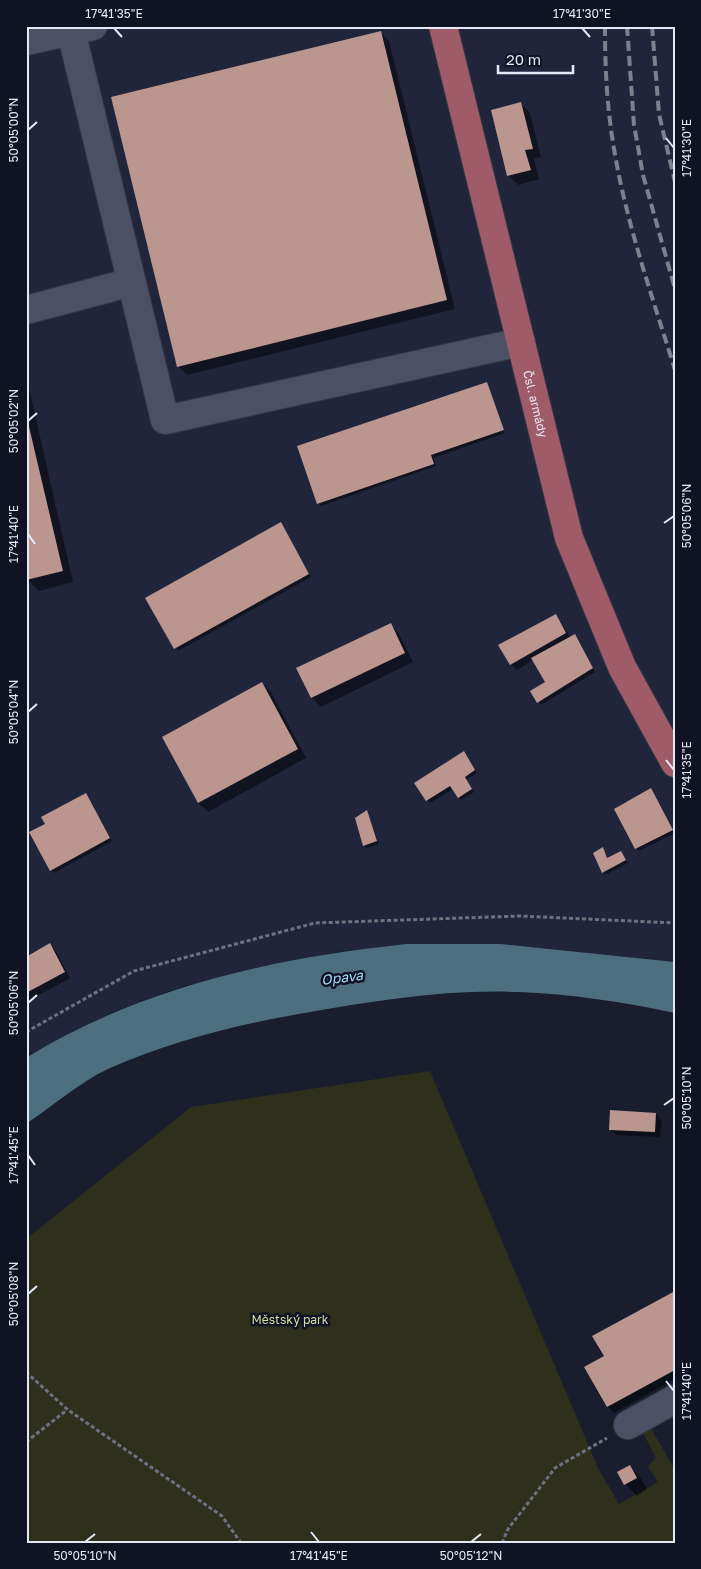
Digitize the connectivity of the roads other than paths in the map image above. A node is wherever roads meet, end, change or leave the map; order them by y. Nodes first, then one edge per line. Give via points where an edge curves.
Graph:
1 (443, 26) edge
2 (82, 29) edge
3 (26, 41) edge
4 (132, 282) junction
5 (26, 310) edge
6 (521, 342) junction
7 (675, 763) edge
8 (675, 1399) edge
9 (628, 1425) road end

1 - 6 main road, Čsl. armády
2 - 3 lane
2 - 4 lane
4 - 5 lane
4 - 6 lane via 165,420
6 - 7 main road, Čsl. armády via 569,538 622,667
8 - 9 lane

